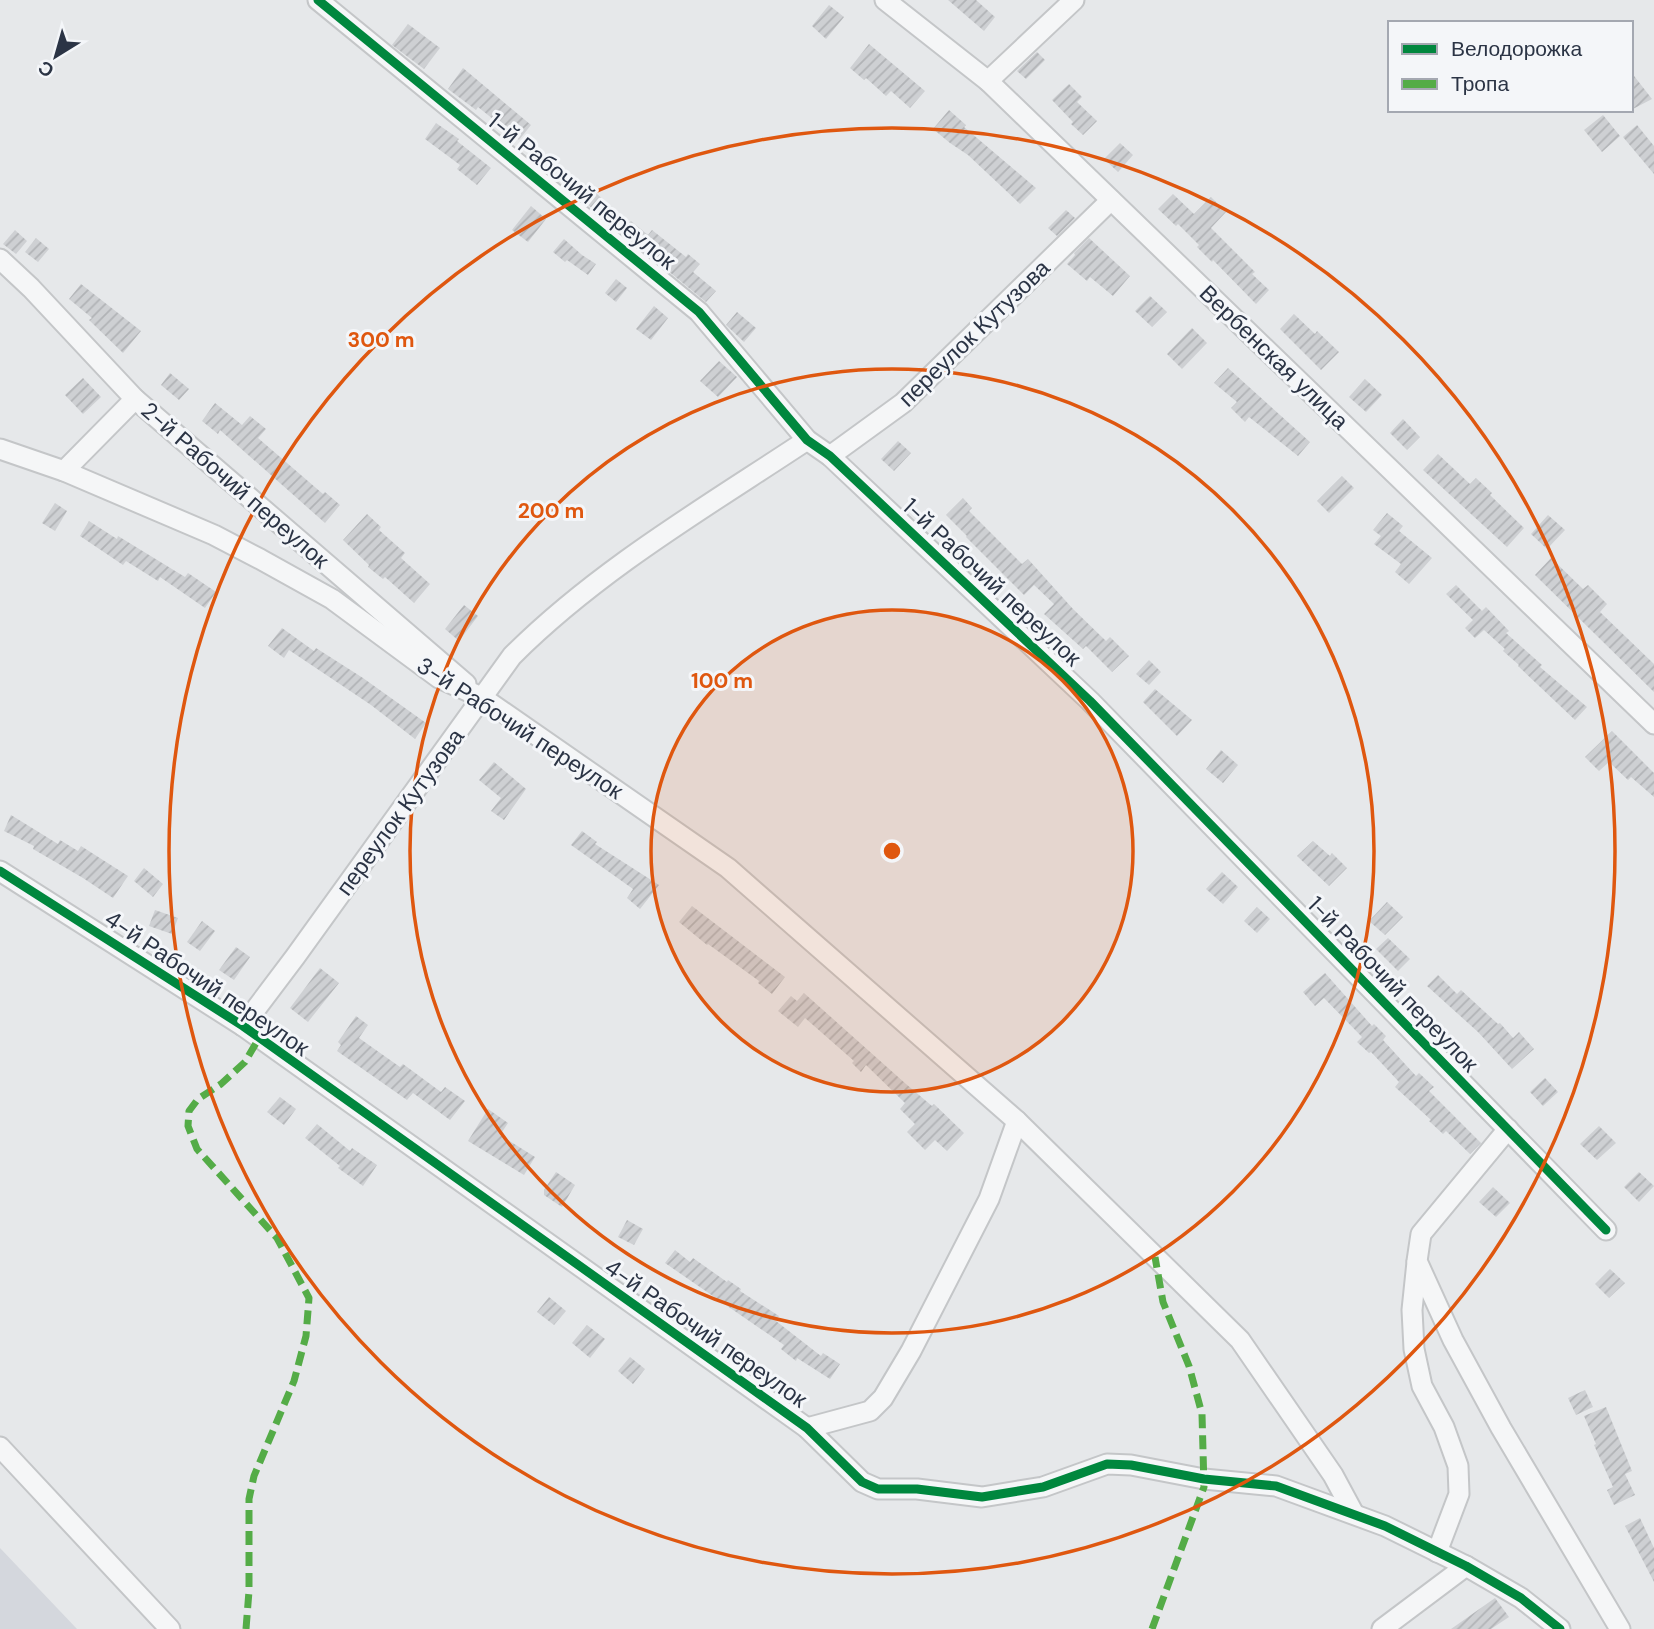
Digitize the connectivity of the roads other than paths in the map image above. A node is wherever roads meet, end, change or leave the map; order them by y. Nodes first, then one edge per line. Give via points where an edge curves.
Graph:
1 (318, 0) edge
2 (885, 0) edge
3 (1074, 0) edge
4 (988, 81) junction
5 (1111, 200) junction
6 (0, 259) edge
7 (135, 399) junction
8 (807, 440) junction
9 (0, 449) edge
10 (830, 456) junction
11 (64, 471) junction
12 (483, 698) junction
13 (1654, 724) edge
14 (0, 871) edge
15 (243, 1026) junction
16 (1017, 1121) junction
17 (1508, 1129) junction
18 (1606, 1230) dead end
19 (1417, 1261) junction
20 (807, 1428) junction
21 (0, 1447) edge
22 (1354, 1514) junction
23 (1437, 1552) junction
24 (1466, 1566) junction
25 (170, 1629) edge
26 (1382, 1629) edge
27 (1560, 1629) edge
28 (1620, 1629) edge

1 - 8 street, 1-й Рабочий переулок via 699,312
2 - 4 street, Вербенская улица
3 - 4 street
4 - 5 street, Вербенская улица
5 - 10 street, переулок Кутузова via 903,403
5 - 13 street, Вербенская улица
6 - 7 street, 2-й Рабочий переулок
7 - 11 street
7 - 12 street, 2-й Рабочий переулок
8 - 10 street, 1-й Рабочий переулок
8 - 12 street, переулок Кутузова via 610,572 532,636
9 - 11 street, 3-й Рабочий переулок
10 - 17 street, 1-й Рабочий переулок via 1090,701
11 - 12 street, 3-й Рабочий переулок via 260,559 332,599 439,678
12 - 15 street, переулок Кутузова
12 - 16 street, 3-й Рабочий переулок via 728,868
14 - 15 street, 4-й Рабочий переулок
15 - 20 street, 4-й Рабочий переулок
16 - 20 street via 989,1199 883,1398 870,1411
16 - 22 street, 3-й Рабочий переулок via 1240,1340 1333,1475
17 - 18 street, 1-й Рабочий переулок
17 - 19 street via 1421,1234
19 - 23 street via 1414,1349 1422,1386 1458,1466 1459,1494
19 - 28 street via 1501,1428
20 - 22 street, 4-й Рабочий переулок via 862,1482 878,1489 982,1497 1043,1487 1107,1464 1130,1465 1276,1486
21 - 25 street
22 - 23 street, 4-й Рабочий переулок
23 - 24 street, 4-й Рабочий переулок
24 - 26 street
24 - 27 street, 4-й Рабочий переулок via 1521,1598

